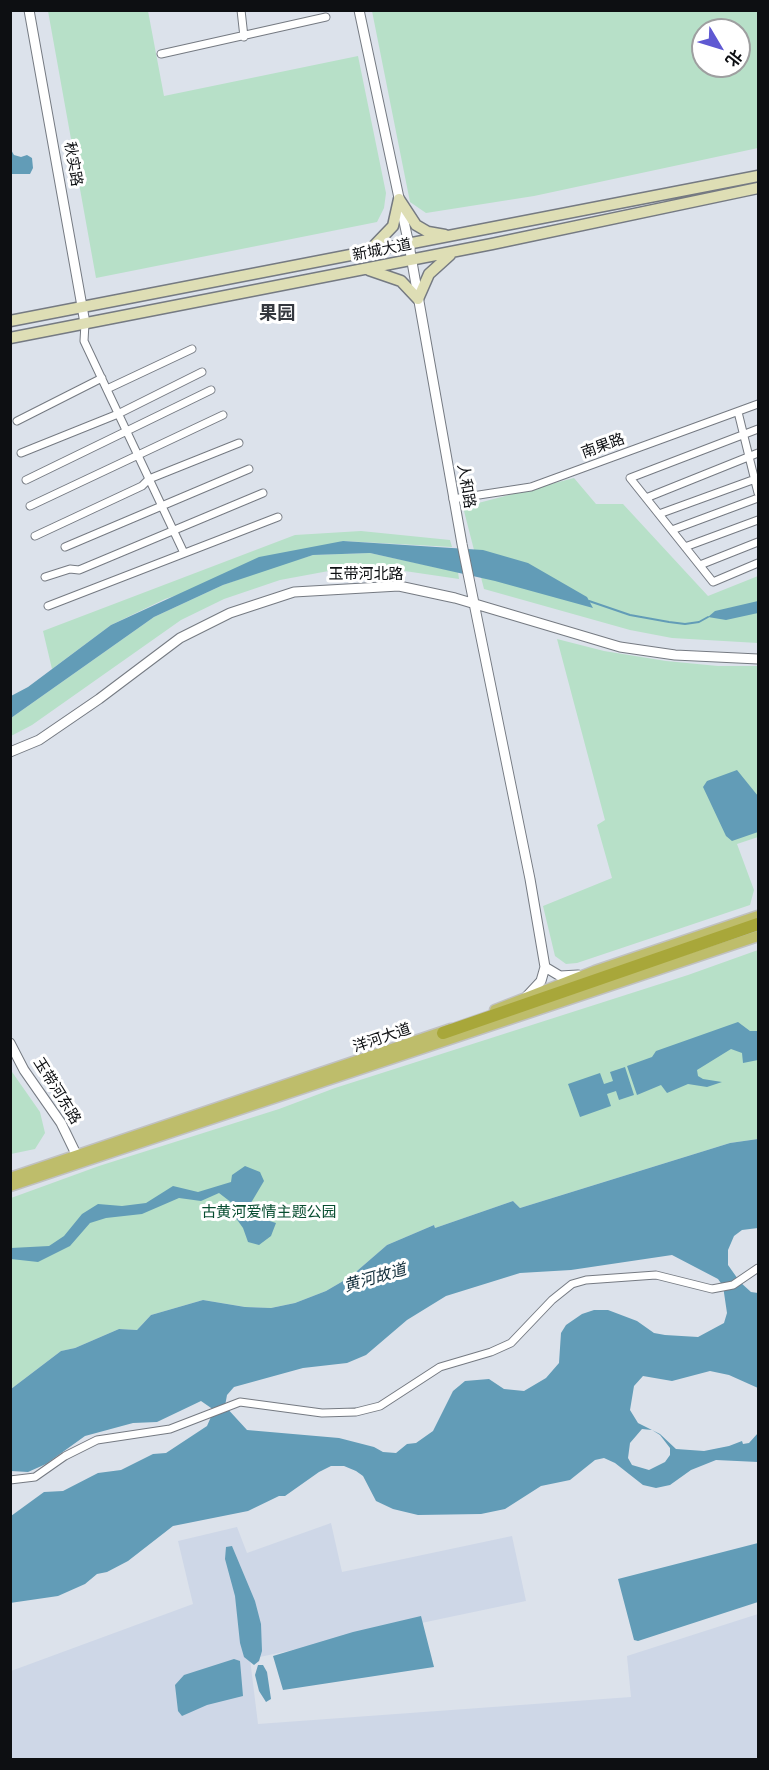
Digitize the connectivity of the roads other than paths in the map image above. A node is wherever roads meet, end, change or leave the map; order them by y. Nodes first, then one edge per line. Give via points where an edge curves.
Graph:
1 (29, 10) edge
2 (241, 10) edge
3 (359, 10) edge
4 (326, 17) dead end
5 (244, 36) junction
6 (161, 54) dead end
7 (759, 176) edge
8 (759, 188) edge
9 (399, 199) junction
10 (469, 233) junction
11 (458, 235) junction
12 (409, 245) junction
13 (472, 248) junction
14 (455, 251) junction
15 (367, 253) junction
16 (355, 255) junction
17 (411, 260) junction
18 (361, 270) junction
19 (418, 299) junction
20 (82, 308) junction
21 (10, 321) edge
22 (84, 323) junction
23 (10, 338) edge
24 (192, 349) dead end
25 (202, 372) dead end
26 (102, 378) junction
27 (107, 390) junction
28 (211, 390) dead end
29 (759, 404) edge
30 (738, 412) junction
31 (118, 414) junction
32 (223, 415) dead end
33 (17, 421) dead end
34 (759, 429) edge
35 (127, 432) junction
36 (744, 434) junction
37 (239, 443) dead end
38 (21, 453) dead end
39 (759, 453) edge
40 (139, 457) junction
41 (750, 457) junction
42 (249, 469) dead end
43 (149, 479) junction
44 (757, 479) edge
45 (26, 480) dead end
46 (263, 493) dead end
47 (759, 493) edge
48 (646, 498) junction
49 (759, 498) edge
50 (453, 499) junction
51 (30, 506) dead end
52 (162, 506) junction
53 (659, 514) junction
54 (278, 517) dead end
55 (759, 520) edge
56 (672, 530) junction
57 (174, 531) junction
58 (35, 536) dead end
59 (759, 542) edge
60 (65, 547) dead end
61 (685, 547) junction
62 (184, 553) junction
63 (759, 563) edge
64 (700, 565) junction
65 (45, 577) dead end
66 (474, 604) junction
67 (48, 606) dead end
68 (759, 659) edge
69 (10, 752) edge
70 (759, 916) edge
71 (759, 924) edge
72 (759, 936) edge
73 (545, 967) junction
74 (590, 973) junction
75 (525, 1001) junction
76 (443, 1033) joint
77 (10, 1043) edge
78 (77, 1156) junction
79 (10, 1178) edge
80 (10, 1186) edge
81 (759, 1268) edge
82 (10, 1480) edge

1 - 20 street, 秋实路
2 - 5 street
3 - 9 street, 人和路
4 - 5 street
5 - 6 street
7 - 10 main road, 新城大道
8 - 13 main road, 新城大道
9 - 11 main road via 410,219 422,229 439,235
9 - 12 street, 人和路
9 - 15 main road via 393,226
10 - 11 main road, 新城大道
10 - 13 main road
11 - 12 main road, 新城大道
12 - 15 main road, 新城大道
12 - 17 street, 人和路
13 - 14 main road, 新城大道
14 - 17 main road, 新城大道
14 - 19 main road via 429,274
15 - 16 main road, 新城大道
16 - 18 main road
16 - 20 main road, 新城大道
17 - 18 main road, 新城大道
17 - 19 street, 人和路
18 - 19 main road via 401,281
18 - 22 main road, 新城大道
19 - 50 street, 人和路
20 - 21 main road, 新城大道
20 - 22 street, 秋实路
22 - 23 main road, 新城大道
22 - 26 street via 84,341
24 - 27 street
25 - 31 street
26 - 27 street
26 - 33 street
27 - 31 street
28 - 35 street
29 - 30 street, 南果路
30 - 36 street
30 - 50 street, 南果路 via 531,487
31 - 35 street
31 - 38 street
32 - 40 street
34 - 36 street
35 - 40 street
35 - 45 street
36 - 41 street
36 - 48 street via 630,478
37 - 43 street
39 - 41 street
40 - 43 street
40 - 51 street
41 - 44 street
41 - 48 street
42 - 52 street
43 - 52 street
43 - 58 street via 142,486
44 - 47 street
44 - 53 street
46 - 57 street
48 - 53 street
49 - 56 street
50 - 66 street, 人和路
52 - 57 street
52 - 60 street
53 - 56 street
54 - 62 street
55 - 61 street
56 - 61 street
57 - 62 street
57 - 65 street via 79,570
59 - 64 street
61 - 64 street
62 - 67 street
63 - 64 street via 713,582
66 - 68 street, 玉带河北路 via 620,647 675,655
66 - 69 street, 玉带河北路 via 399,586 294,592 230,613 180,638 39,740
66 - 73 street, 人和路
70 - 74 main road
71 - 75 highway
72 - 80 main road, 洋河大道
73 - 74 street via 564,976
73 - 75 street via 541,981
74 - 75 main road
75 - 76 highway
76 - 78 main road, 洋河大道
77 - 78 street, 玉带河东路 via 61,1123
78 - 79 main road, 洋河大道
81 - 82 street via 744,1280 717,1288 656,1275 586,1280 572,1284 552,1300 511,1343 440,1367 380,1406 333,1413 246,1401 230,1404 170,1429 97,1440 35,1477

